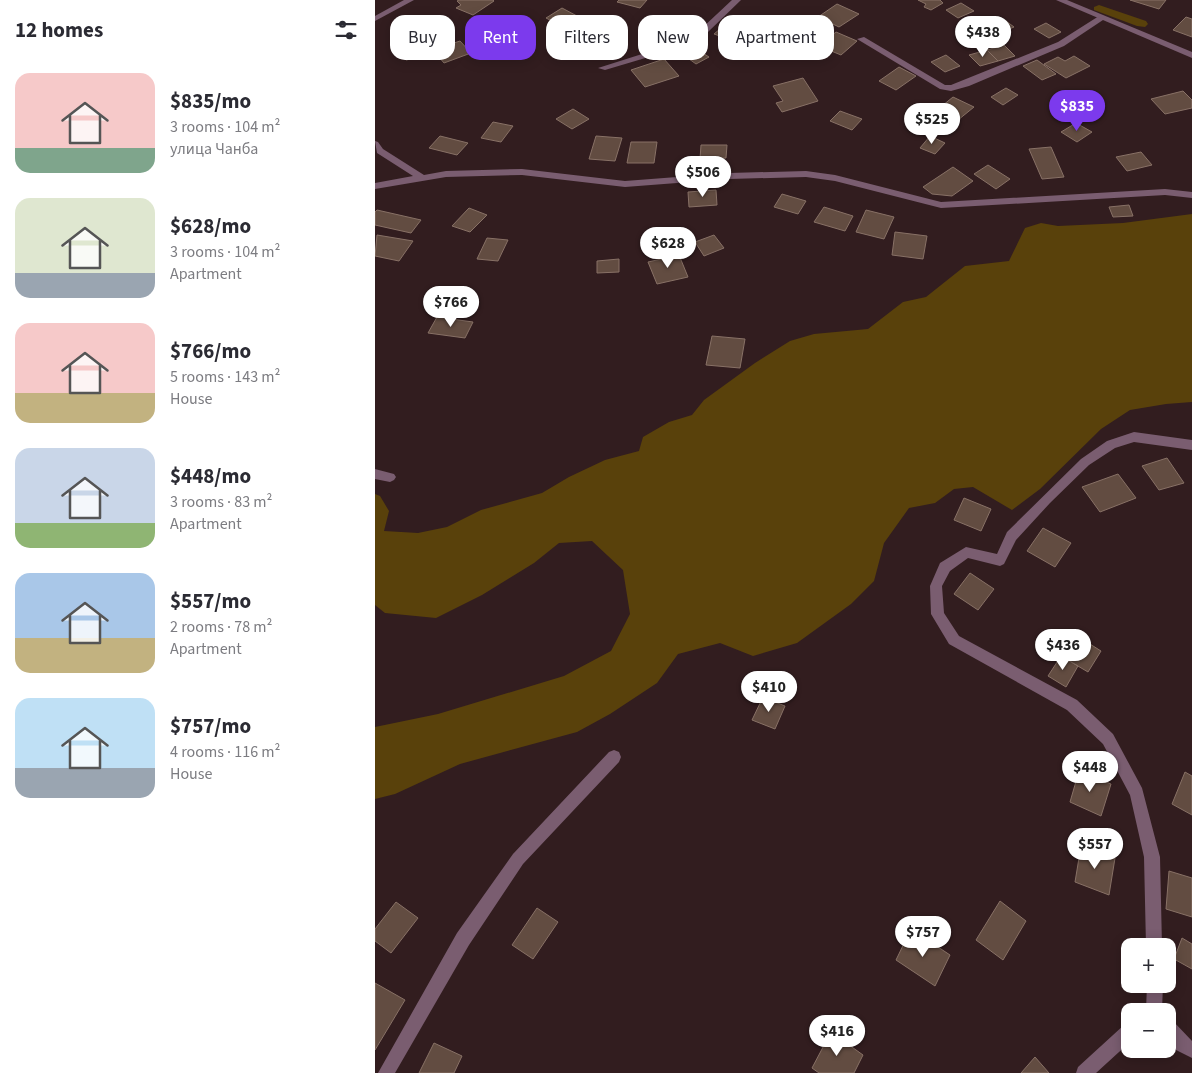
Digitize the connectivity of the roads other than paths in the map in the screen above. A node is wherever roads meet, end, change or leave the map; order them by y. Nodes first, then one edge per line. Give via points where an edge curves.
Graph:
1 (410, 0) edge
2 (737, 0) edge
3 (1060, 0) edge
4 (1102, 18) junction
5 (375, 19) edge
6 (861, 39) dead end
7 (1192, 55) edge
8 (603, 68) dead end
9 (375, 144) edge
10 (422, 178) junction
11 (375, 186) edge
12 (1192, 195) edge
13 (1192, 445) edge
14 (375, 474) edge
15 (390, 477) dead end
16 (614, 757) dead end
17 (1154, 938) edge
18 (1176, 1037) edge
19 (1121, 1039) edge
20 (1192, 1050) edge
21 (386, 1073) edge
22 (1084, 1073) edge

1 - 5 street
2 - 8 street via 686,43
3 - 4 street
4 - 6 street via 1061,44 951,88 943,87
4 - 7 street
9 - 10 street via 380,151
10 - 11 street
10 - 12 street via 446,174 523,172 625,184 807,174 941,205 1165,192
13 - 17 street via 1134,437 1111,444 1085,462 1045,499 1011,536 1000,560 966,552 945,567 936,586 938,614 954,640 1072,705 1108,740 1137,792 1152,857
14 - 15 street
16 - 21 street via 518,859 463,939
18 - 20 street
19 - 22 street

